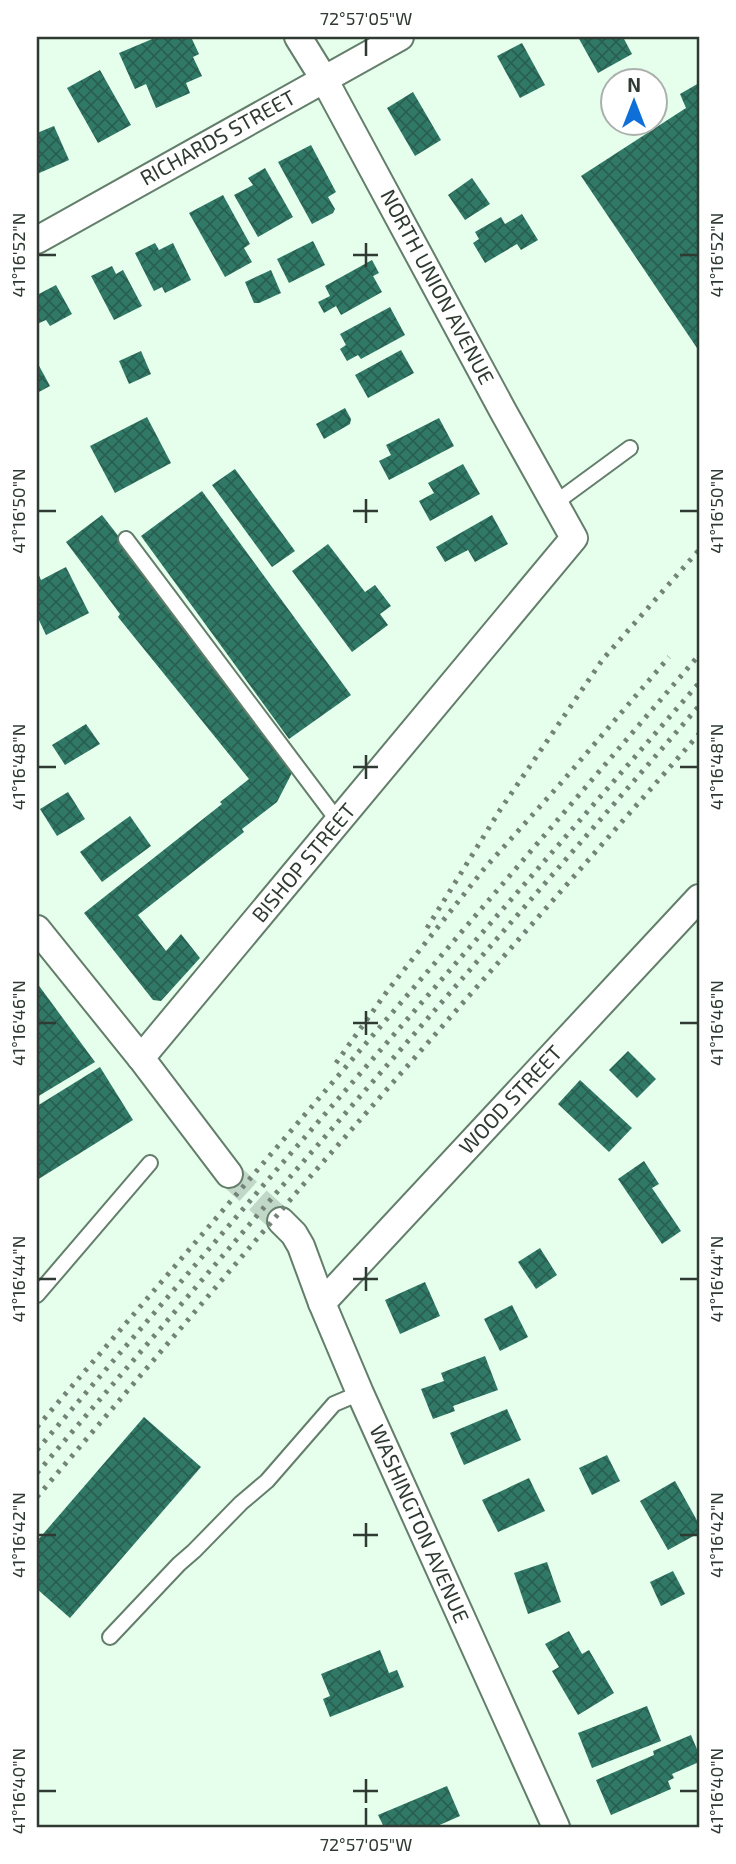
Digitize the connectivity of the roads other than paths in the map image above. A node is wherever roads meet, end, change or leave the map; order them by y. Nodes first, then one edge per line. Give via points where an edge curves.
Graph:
1 (298, 37) edge
2 (400, 37) edge
3 (324, 79) junction
4 (37, 240) edge
5 (630, 448) dead end
6 (555, 503) junction
7 (574, 538) joint
8 (126, 539) dead end
9 (338, 821) junction
10 (699, 898) edge
11 (37, 929) edge
12 (141, 1058) junction
13 (150, 1163) dead end
14 (229, 1174) tunnel mouth
15 (281, 1221) tunnel mouth
16 (37, 1294) edge
17 (322, 1303) junction
18 (360, 1393) junction
19 (110, 1637) dead end
20 (556, 1827) edge

1 - 3 street, NORTH UNION AVENUE
2 - 3 street, RICHARDS STREET
3 - 4 street, RICHARDS STREET
3 - 6 street, NORTH UNION AVENUE
5 - 6 lane
6 - 7 street, NORTH UNION AVENUE
7 - 9 street, BISHOP STREET
8 - 9 lane
9 - 12 street, BISHOP STREET
10 - 17 street, WOOD STREET
11 - 12 street
12 - 14 street
13 - 16 lane
15 - 17 street, WASHINGTON AVENUE via 301,1246
17 - 18 street, WASHINGTON AVENUE
18 - 19 lane via 334,1404 268,1481
18 - 20 street, WASHINGTON AVENUE

